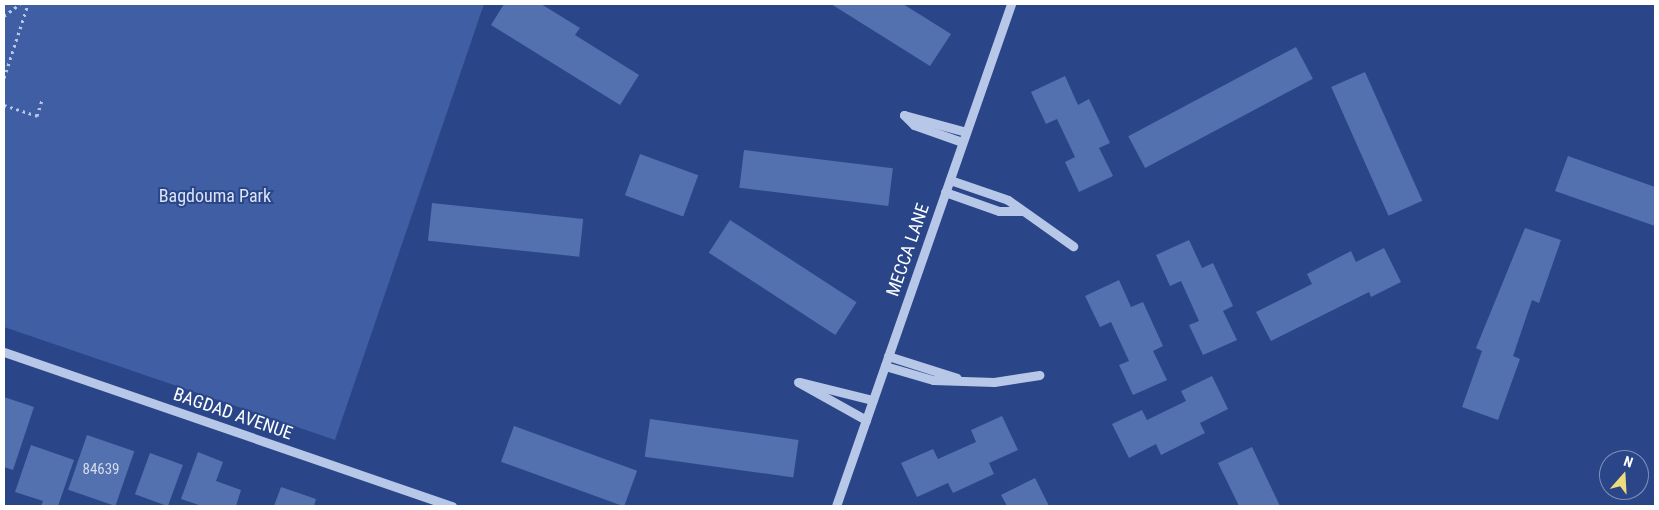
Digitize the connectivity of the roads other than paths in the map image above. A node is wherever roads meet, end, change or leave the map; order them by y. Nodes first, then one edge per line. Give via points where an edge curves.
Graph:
1 (1011, 4) edge
2 (966, 132) junction
3 (962, 142) junction
4 (950, 180) junction
5 (945, 192) junction
6 (1022, 211) junction
7 (1073, 246) dead end
8 (4, 352) edge
9 (888, 356) junction
10 (885, 366) junction
11 (1039, 375) dead end
12 (959, 379) junction
13 (873, 400) junction
14 (866, 420) junction
15 (452, 506) edge
16 (836, 506) edge

1 - 2 street, MECCA LANE
2 - 3 street, MECCA LANE
2 - 3 street via 904,115 914,125
3 - 4 street, MECCA LANE
4 - 5 street, MECCA LANE
4 - 6 street via 1008,200
5 - 6 street via 999,211
5 - 9 street, MECCA LANE
6 - 7 street
8 - 15 street, BAGDAD AVENUE
9 - 10 street, MECCA LANE
9 - 12 street
10 - 12 street via 933,380
10 - 13 street, MECCA LANE
11 - 12 street via 994,382
13 - 14 street, MECCA LANE
13 - 14 street via 798,382
14 - 16 street, MECCA LANE

